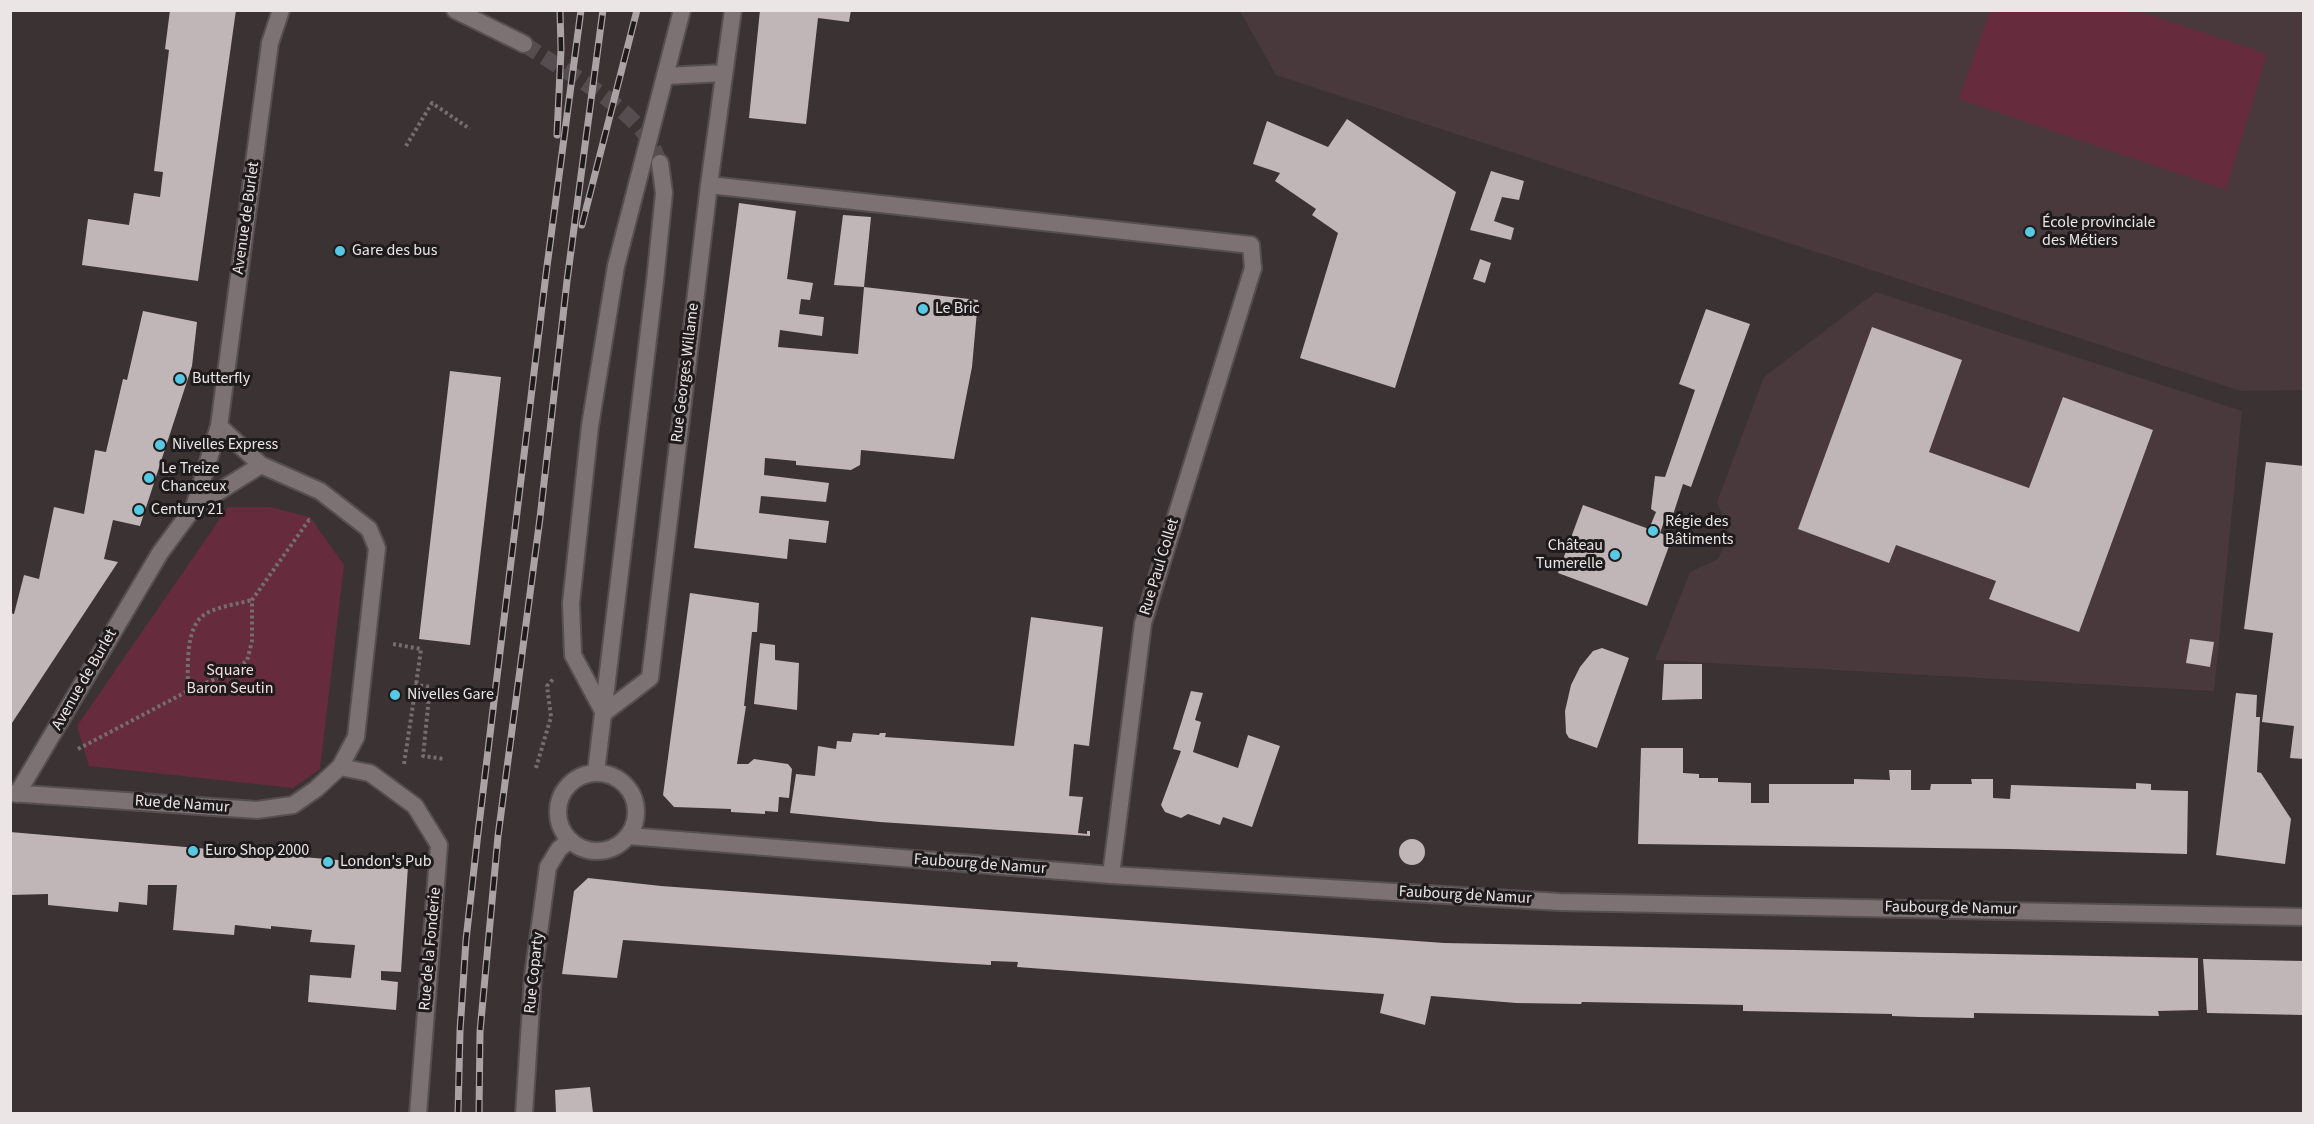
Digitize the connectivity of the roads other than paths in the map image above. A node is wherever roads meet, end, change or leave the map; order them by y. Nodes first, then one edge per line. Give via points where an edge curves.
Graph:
1 (281, 10) edge
2 (455, 10) edge
3 (682, 10) edge
4 (733, 10) edge
5 (524, 44) tunnel mouth
6 (724, 73) junction
7 (665, 76) junction
8 (660, 163) tunnel mouth
9 (709, 185) junction
10 (219, 426) junction
11 (261, 465) junction
12 (194, 507) junction
13 (604, 713) junction
14 (340, 767) junction
15 (596, 772) junction
16 (14, 793) edge
17 (629, 836) junction
18 (570, 840) junction
19 (1111, 875) junction
20 (2304, 917) edge
21 (418, 1113) edge
22 (524, 1113) edge

1 - 10 street, Avenue de Burlet via 270,43
2 - 5 street
3 - 7 street
4 - 6 street, Rue Georges Willame
6 - 7 street
6 - 9 street, Rue Georges Willame
7 - 13 street via 615,266 590,426 571,603 573,655
8 - 13 street via 664,193 657,269
9 - 13 street, Rue Georges Willame via 650,678
9 - 19 street, Rue Paul Collet via 1251,245 1253,268 1143,623
10 - 11 street
10 - 12 street, Avenue de Burlet
11 - 12 street, Avenue de Burlet
11 - 14 street via 320,490 369,529 377,548 356,737
12 - 16 street, Avenue de Burlet via 160,553
13 - 15 street
14 - 16 street, Rue de Namur via 293,805 257,810
14 - 21 street, Rue de la Fonderie via 370,773 415,806 440,845
15 - 17 street via 615,776 632,792 637,814
15 - 18 street via 576,778 564,791 558,808 560,825
17 - 18 street via 617,847 601,851 584,849
17 - 19 street, Faubourg de Namur
18 - 22 street, Rue Coparty via 548,867 533,976
19 - 20 street, Faubourg de Namur via 1560,902

